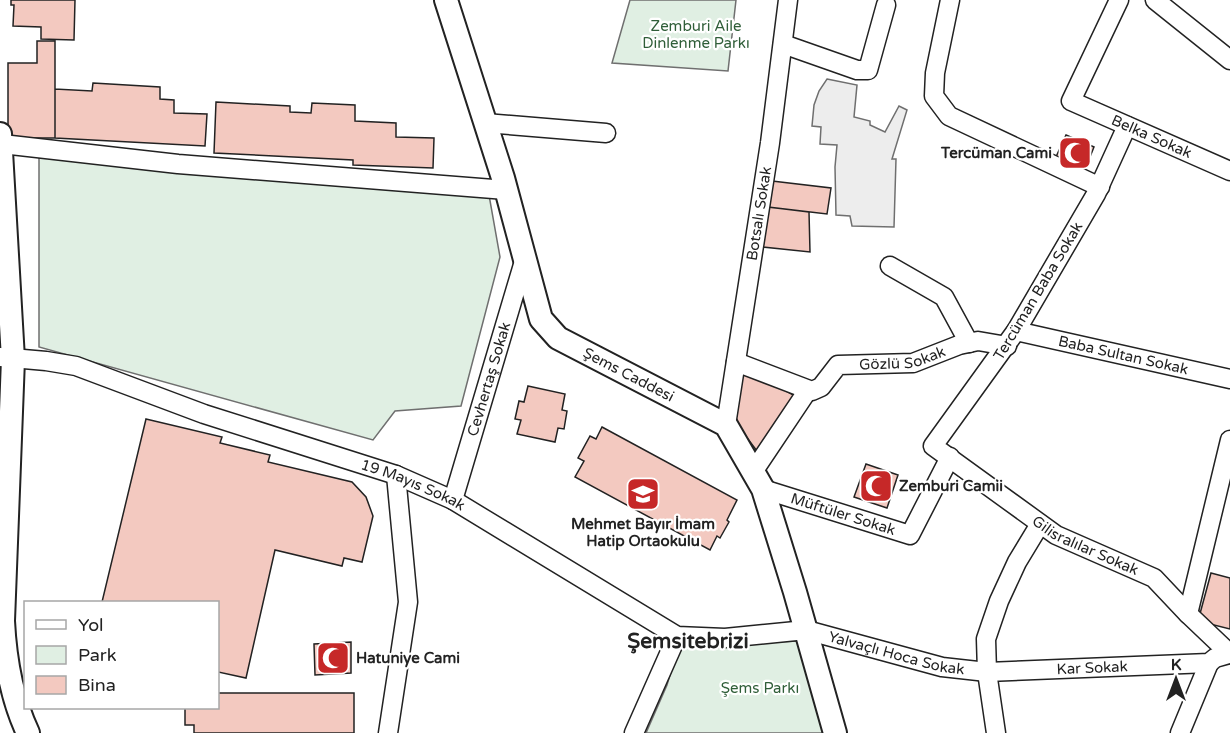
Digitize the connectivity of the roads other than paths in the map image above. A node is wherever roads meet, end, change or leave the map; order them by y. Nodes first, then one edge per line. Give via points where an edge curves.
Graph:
1 (446, 0) edge
2 (788, 0) edge
3 (950, 0) edge
4 (1119, 0) edge
5 (1155, 0) edge
6 (886, 5) dead end
7 (783, 44) junction
8 (1230, 60) edge
9 (485, 123) junction
10 (1127, 126) junction
11 (606, 133) dead end
12 (1, 139) edge
13 (1228, 165) edge
14 (1, 174) edge
15 (1100, 187) junction
16 (506, 190) junction
17 (525, 258) junction
18 (890, 266) dead end
19 (1011, 338) junction
20 (969, 343) junction
21 (7, 358) edge
22 (736, 362) junction
23 (1230, 379) edge
24 (808, 390) junction
25 (726, 425) junction
26 (1230, 440) edge
27 (933, 446) joint
28 (950, 458) junction
29 (396, 475) junction
30 (758, 481) junction
31 (453, 500) junction
32 (1040, 524) junction
33 (1188, 614) junction
34 (806, 630) junction
35 (677, 636) junction
36 (2, 646) edge
37 (1229, 654) edge
38 (1209, 663) junction
39 (987, 672) junction
40 (28, 733) edge
41 (388, 733) edge
42 (634, 733) edge
43 (836, 733) edge
44 (996, 733) edge
45 (1180, 733) edge

1 - 9 street, Şems Caddesi
2 - 7 street, Botsalı Sokak
3 - 15 street via 934,96 949,116
4 - 10 street, Belka Sokak via 1071,101
5 - 8 street
6 - 7 street via 868,70 857,70
7 - 22 street, Botsalı Sokak
9 - 11 street
9 - 16 street, Şems Caddesi
10 - 13 street, Belka Sokak
10 - 15 street, Tercüman Baba Sokak
12 - 14 street
12 - 16 street via 178,165
14 - 21 street
15 - 19 street, Tercüman Baba Sokak
16 - 17 street, Şems Caddesi
17 - 25 street, Şems Caddesi via 541,319 558,338
17 - 31 street, Cevhertaş Sokak
18 - 20 street via 944,297
19 - 20 street, Gözlü Sokak
19 - 23 street, Baba Sultan Sokak
19 - 27 street, Tercüman Baba Sokak
20 - 24 street, Gözlü Sokak via 913,363 838,365 821,387
21 - 29 street, 19 Mayıs Sokak via 76,366 204,414
21 - 36 street
22 - 24 street
22 - 25 street, Botsalı Sokak
24 - 30 street, Gözlü Sokak
25 - 30 street
26 - 33 street
27 - 28 street, Gilisralılar Sokak
28 - 30 street, Müftüler Sokak via 910,535
28 - 32 street, Gilisralılar Sokak
29 - 31 street, 19 Mayıs Sokak
29 - 41 street via 408,602
30 - 34 street
31 - 35 street, 19 Mayıs Sokak
32 - 33 street, Gilisralılar Sokak via 1056,535 1154,578
32 - 39 street via 999,601 986,639
33 - 37 street, Gilisralılar Sokak
34 - 35 street, 19 Mayıs Sokak via 724,638
34 - 39 street, Yalvaçlı Hoca Sokak via 942,667
34 - 43 street
35 - 42 street
36 - 40 street via 10,687
37 - 38 street, Kar Sokak
38 - 39 street, Kar Sokak
38 - 45 street
39 - 44 street

